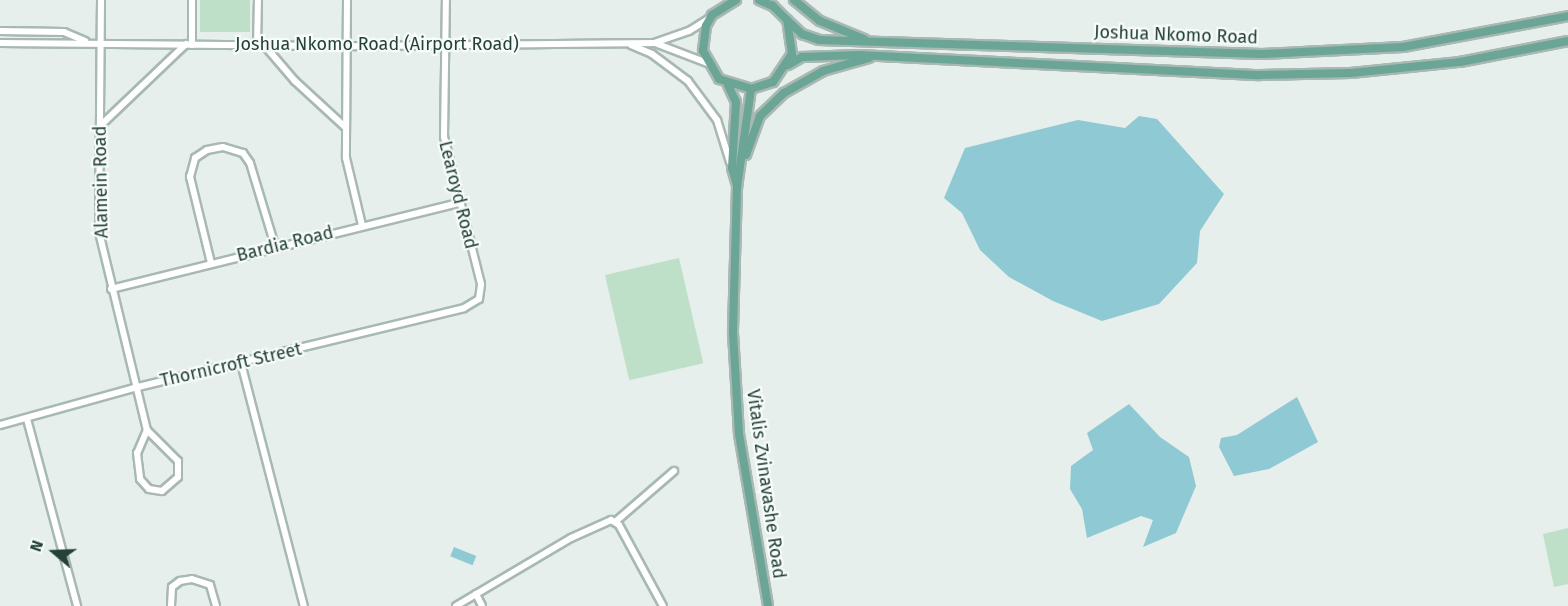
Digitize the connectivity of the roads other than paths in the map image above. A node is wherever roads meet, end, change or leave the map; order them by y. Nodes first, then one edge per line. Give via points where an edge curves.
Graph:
1 (101, 0) edge
2 (192, 0) edge
3 (258, 0) edge
4 (347, 0) edge
5 (446, 0) edge
6 (736, 0) edge
7 (762, 0) edge
8 (794, 0) edge
9 (712, 15) junction
10 (1568, 16) edge
11 (787, 20) junction
12 (0, 31) edge
13 (1568, 41) edge
14 (871, 42) junction
15 (0, 43) edge
16 (101, 43) junction
17 (628, 43) junction
18 (654, 43) junction
19 (189, 44) junction
20 (445, 45) junction
21 (257, 46) junction
22 (265, 46) junction
23 (346, 46) junction
24 (878, 56) junction
25 (707, 63) junction
26 (788, 65) junction
27 (728, 85) junction
28 (751, 89) junction
29 (100, 126) junction
30 (345, 127) junction
31 (737, 169) junction
32 (459, 203) junction
33 (362, 225) junction
34 (275, 246) junction
35 (211, 263) junction
36 (111, 289) junction
37 (464, 308) joint
38 (241, 363) junction
39 (138, 387) junction
40 (27, 419) junction
41 (0, 425) edge
42 (147, 430) junction
43 (674, 471) dead end
44 (617, 524) junction
45 (476, 594) junction
46 (77, 606) edge
47 (171, 606) edge
48 (216, 606) edge
49 (304, 606) edge
50 (456, 606) edge
51 (483, 606) edge
52 (663, 606) edge
53 (768, 606) edge

1 - 16 street, Alamein Road
2 - 19 street
3 - 21 street
4 - 23 street
5 - 20 street, Learoyd Road
6 - 9 main road
7 - 11 main road, Joshua Nkomo Road
8 - 14 main road via 820,21
9 - 18 street via 689,31
9 - 25 main road via 703,39
10 - 14 main road, Joshua Nkomo Road via 1403,47 1343,52 1240,54
11 - 14 main road, Joshua Nkomo Road via 809,37
11 - 26 main road via 793,42
12 - 16 street via 64,32 75,39
13 - 24 main road, Joshua Nkomo Road via 1460,62 1351,73 1260,75
15 - 16 street
16 - 19 street, Joshua Nkomo Road (Airport Road)
16 - 29 street, Alamein Road
17 - 18 street, Joshua Nkomo Road (Airport Road)
17 - 20 street, Joshua Nkomo Road (Airport Road)
17 - 31 street via 671,66 703,99 717,120
18 - 25 street
19 - 21 street, Joshua Nkomo Road (Airport Road)
19 - 29 street
20 - 23 street, Joshua Nkomo Road (Airport Road)
20 - 32 street, Learoyd Road via 444,136
21 - 22 street, Joshua Nkomo Road (Airport Road)
22 - 23 street, Joshua Nkomo Road (Airport Road)
22 - 30 street via 295,81
23 - 30 street
24 - 26 main road, Joshua Nkomo Road via 825,54 802,57
24 - 31 main road via 823,71 775,100 755,125
25 - 27 main road
26 - 28 main road via 773,82
27 - 28 main road
27 - 31 main road, Vitalis Zvinavashe Road via 736,102
28 - 31 main road, Vitalis Zvinavashe Road
29 - 36 street, Alamein Road via 98,221
30 - 33 street via 347,174
31 - 53 main road, Vitalis Zvinavashe Road via 733,333 739,434
32 - 33 street, Bardia Road
32 - 37 street, Learoyd Road via 482,292 479,299
33 - 34 street, Bardia Road
34 - 35 street, Bardia Road
34 - 35 street via 250,163 243,153 223,147 207,150 195,158 190,177
35 - 36 street, Bardia Road
36 - 39 street, Alamein Road
37 - 38 street, Thornicroft Street
38 - 39 street, Thornicroft Street
38 - 49 street
39 - 40 street, Thornicroft Street
39 - 42 street, Alamein Road
40 - 41 street, Thornicroft Street
40 - 46 street
42 - 42 street via 178,461 178,477 162,490 149,489 140,479 137,453
43 - 44 street
44 - 45 street via 607,520
44 - 52 street
45 - 50 street
45 - 51 street
47 - 48 street via 172,587 180,580 192,579 210,585

